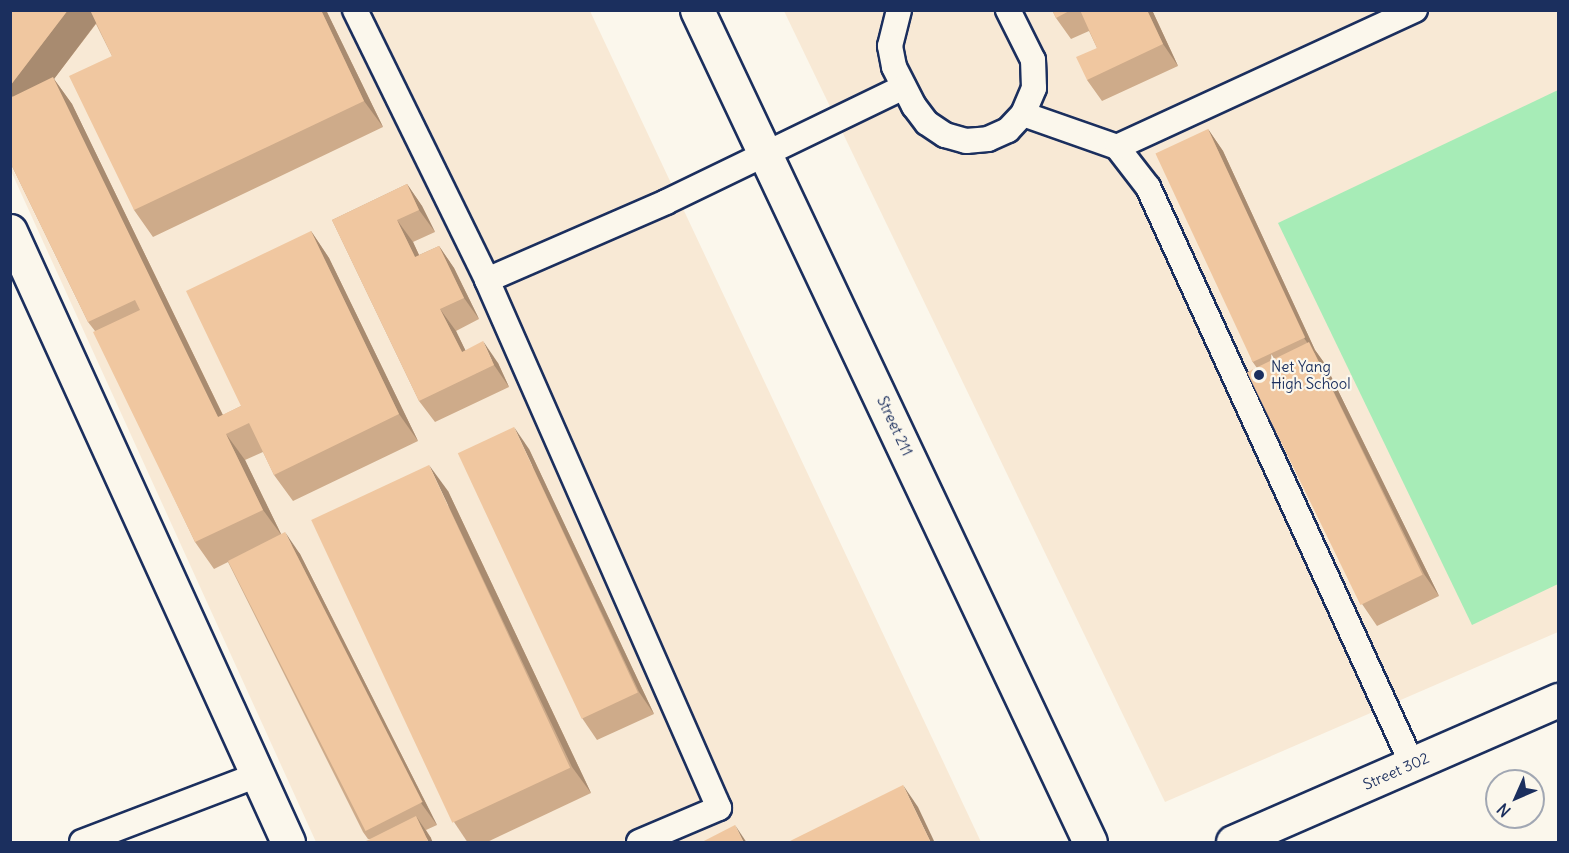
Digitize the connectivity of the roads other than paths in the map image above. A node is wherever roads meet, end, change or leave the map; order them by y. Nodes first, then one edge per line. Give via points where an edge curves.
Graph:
1 (355, 10) edge
2 (697, 10) edge
3 (899, 10) edge
4 (1008, 10) edge
5 (1415, 10) edge
6 (904, 87) junction
7 (1023, 114) junction
8 (1117, 147) junction
9 (767, 151) junction
10 (10, 231) edge
11 (487, 280) junction
12 (1558, 700) edge
13 (1412, 764) junction
14 (257, 775) junction
15 (82, 843) edge
16 (288, 843) edge
17 (639, 843) edge
18 (1090, 843) edge
19 (1233, 843) edge

1 - 11 lane
2 - 9 street, Street 211
3 - 6 lane via 890,46 894,67
4 - 7 lane via 1033,60 1034,88
5 - 8 lane
6 - 7 lane via 927,123 945,135 966,141 988,139 1008,130
6 - 9 lane
7 - 8 lane
8 - 13 lane via 1148,187
9 - 11 lane via 666,202
9 - 18 street, Street 211
10 - 14 street
11 - 17 lane via 719,808
12 - 13 street, Street 302
13 - 19 street, Street 302
14 - 15 lane
14 - 16 street

